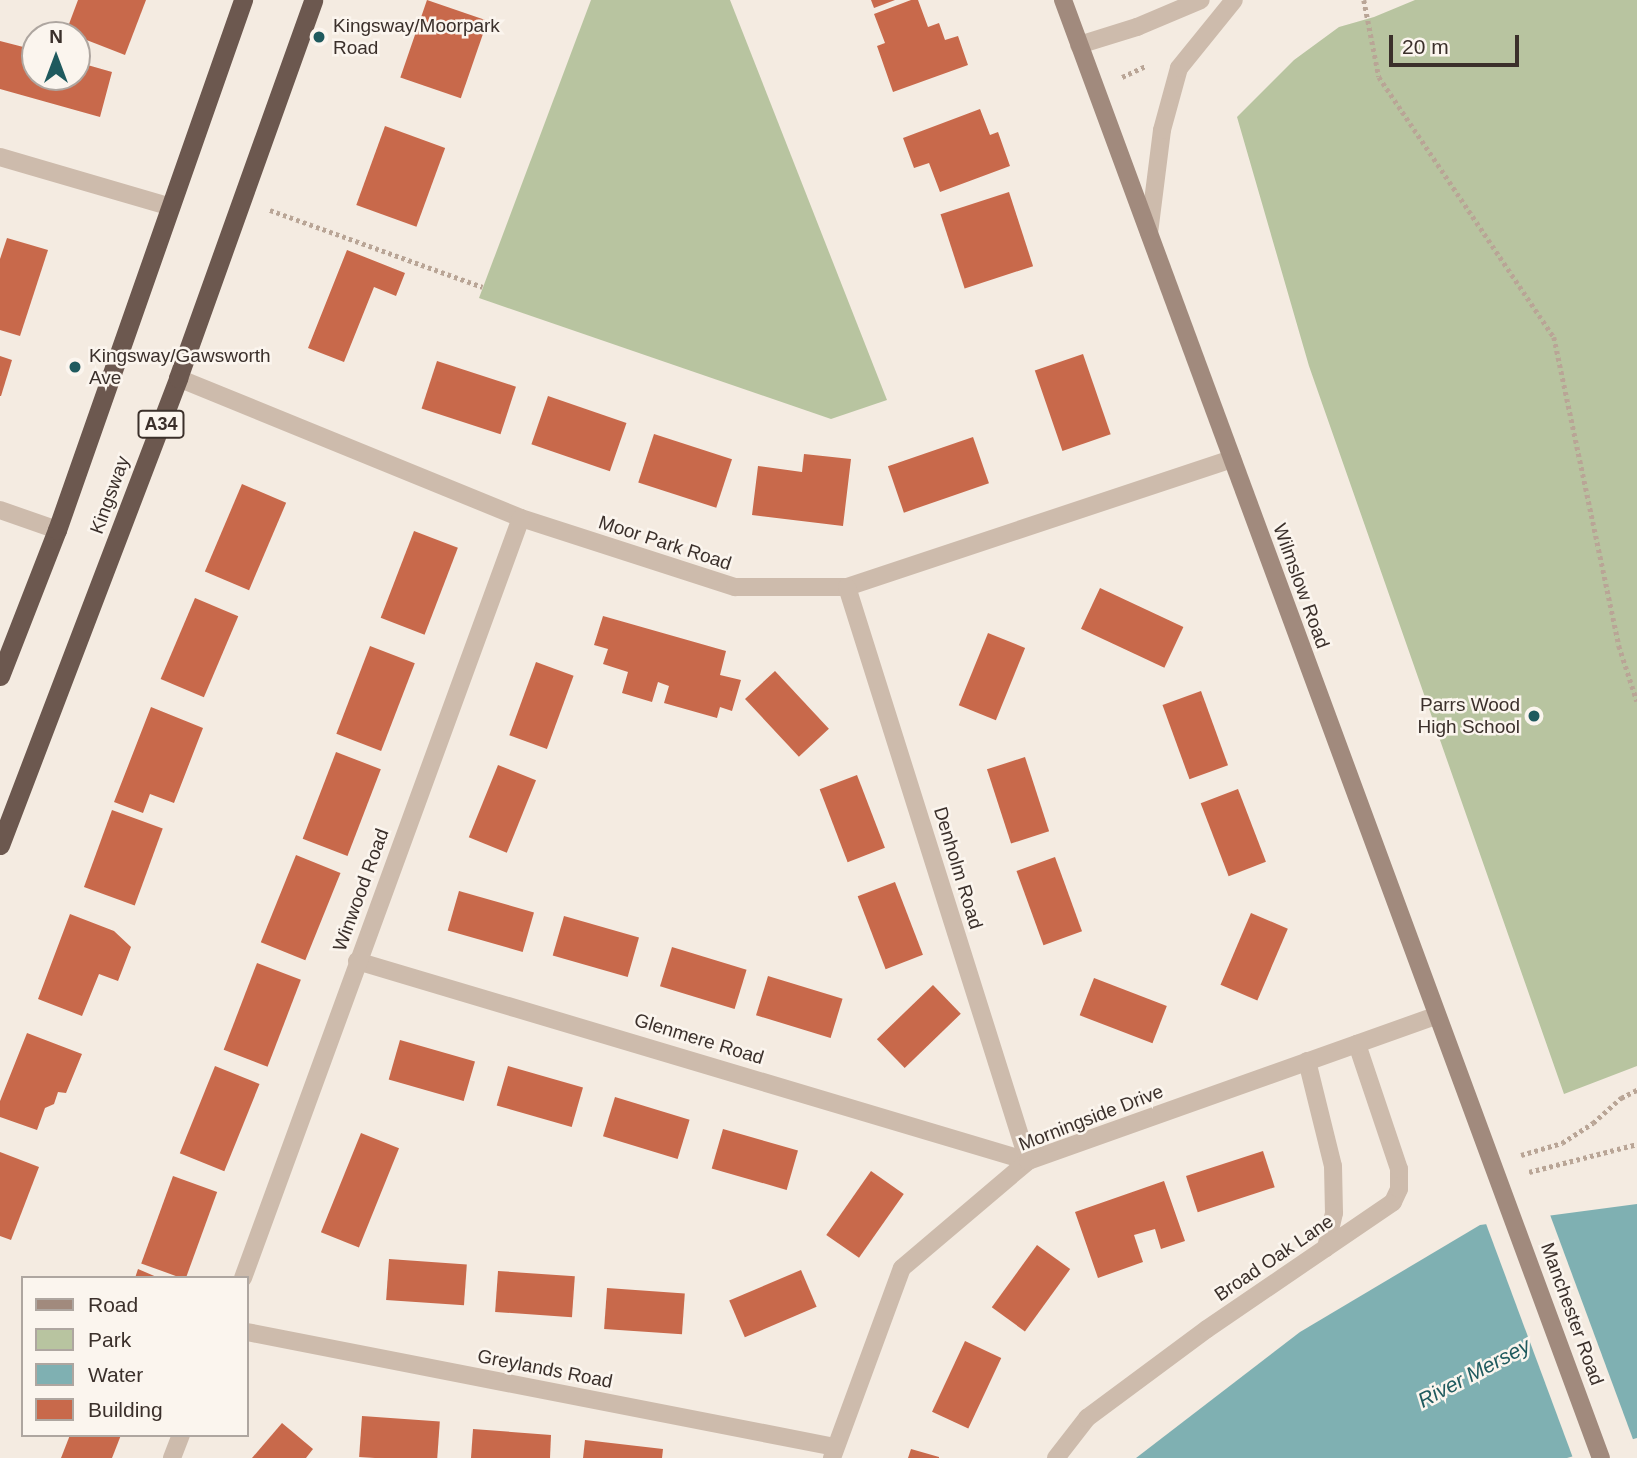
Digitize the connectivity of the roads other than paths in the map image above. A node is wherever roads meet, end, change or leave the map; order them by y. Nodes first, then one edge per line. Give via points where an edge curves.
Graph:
1 (243, 0) edge
2 (313, 0) edge
3 (1063, 0) edge
4 (1201, 0) edge
5 (1234, 0) edge
6 (1079, 45) junction
7 (0, 157) edge
8 (171, 207) junction
9 (1149, 233) junction
10 (178, 378) junction
11 (1232, 458) junction
12 (0, 510) edge
13 (521, 518) junction
14 (57, 530) junction
15 (847, 587) junction
16 (0, 676) edge
17 (0, 845) edge
18 (357, 961) junction
19 (1436, 1016) junction
20 (1357, 1044) junction
21 (1307, 1061) junction
22 (1028, 1161) junction
23 (1503, 1185) joint
24 (1326, 1248) junction
25 (244, 1276) edge
26 (248, 1332) edge
27 (180, 1437) edge
28 (834, 1452) edge
29 (1600, 1455) edge
30 (172, 1458) edge
31 (1056, 1458) edge

1 - 8 highway, Kingsway
2 - 10 highway, Kingsway / A34
3 - 6 main road, Wilmslow Road
4 - 6 street
5 - 9 street via 1179,68 1162,130
6 - 9 main road, Wilmslow Road
7 - 8 street
8 - 14 highway, Kingsway
9 - 11 main road, Wilmslow Road
10 - 13 street, Moor Park Road
10 - 17 highway, Kingsway / A34
11 - 15 street, Moor Park Road
11 - 19 main road, Wilmslow Road
12 - 14 street
13 - 15 street, Moor Park Road via 735,587
13 - 18 street, Winwood Road
14 - 16 highway, Kingsway
15 - 22 street, Denholm Road
18 - 22 street, Glenmere Road
18 - 25 street, Winwood Road
19 - 20 street, Morningside Drive
19 - 23 main road, Wilmslow Road
20 - 21 street, Morningside Drive
20 - 24 street, Broad Oak Lane via 1399,1168 1399,1189 1393,1202
21 - 22 street, Morningside Drive
21 - 24 street via 1333,1166 1334,1213
22 - 28 street, Morningside Drive via 902,1268
23 - 29 main road, Manchester Road
24 - 31 street, Broad Oak Lane via 1087,1418
26 - 28 street, Greylands Road
27 - 30 street

